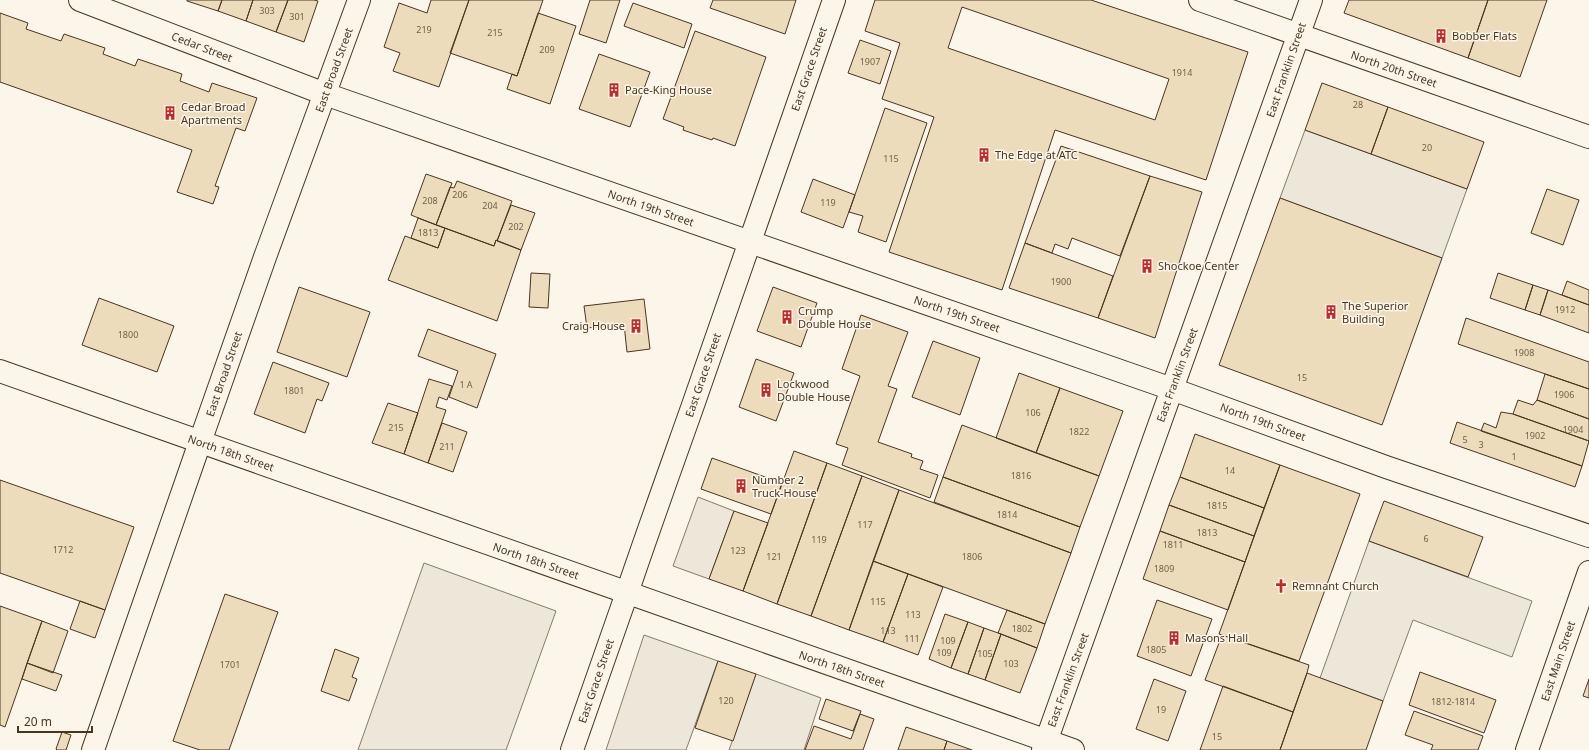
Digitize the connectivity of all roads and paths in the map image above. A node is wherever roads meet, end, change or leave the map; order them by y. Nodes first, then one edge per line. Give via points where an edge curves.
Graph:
1 (80, 0) edge
2 (359, 0) edge
3 (834, 0) edge
4 (1200, 0) edge
5 (1311, 0) edge
6 (1298, 34) junction
7 (325, 94) junction
8 (1589, 137) edge
9 (749, 242) junction
10 (0, 371) edge
11 (1172, 389) junction
12 (200, 442) junction
13 (1589, 536) edge
14 (1589, 572) edge
15 (627, 593) junction
16 (1045, 745) edge
17 (93, 750) edge
18 (572, 750) edge
19 (1073, 750) edge
20 (1527, 750) edge

1 - 7 street, Cedar Street
2 - 7 street, East Broad Street
3 - 9 street, East Grace Street
4 - 6 street, North 20th Street
5 - 6 street, East Franklin Street
6 - 8 street, North 20th Street
6 - 11 street, East Franklin Street
7 - 9 street, North 19th Street
7 - 12 street, East Broad Street
9 - 11 street, North 19th Street
9 - 15 street, East Grace Street
10 - 12 street, North 18th Street
11 - 13 street, North 19th Street via 1386,467
11 - 16 street, East Franklin Street
12 - 15 street, North 18th Street
12 - 17 street, East Broad Street
14 - 20 street, East Main Street
15 - 16 street, North 18th Street
15 - 18 street, East Grace Street
16 - 19 street, North 18th Street

